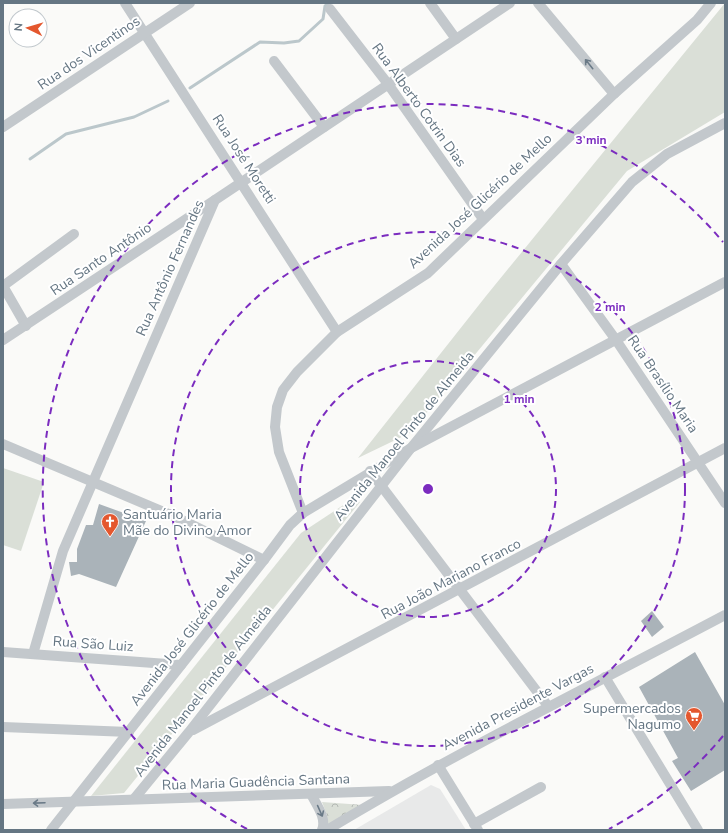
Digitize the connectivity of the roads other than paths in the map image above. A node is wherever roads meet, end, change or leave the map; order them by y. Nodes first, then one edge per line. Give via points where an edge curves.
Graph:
1 (126, 3) edge
2 (190, 3) edge
3 (430, 3) edge
4 (510, 3) edge
5 (538, 3) edge
6 (711, 3) edge
7 (330, 9) dead end
8 (145, 32) junction
9 (456, 39) junction
10 (274, 61) dead end
11 (388, 84) junction
12 (614, 94) junction
13 (725, 123) edge
14 (3, 126) edge
15 (324, 127) junction
16 (241, 182) junction
17 (214, 200) junction
18 (483, 219) junction
19 (74, 234) dead end
20 (561, 264) junction
21 (725, 282) edge
22 (3, 286) edge
23 (26, 326) junction
24 (337, 332) junction
25 (3, 340) edge
26 (616, 340) junction
27 (3, 444) edge
28 (411, 448) junction
29 (725, 448) edge
30 (699, 462) junction
31 (370, 471) junction
32 (92, 482) junction
33 (381, 486) junction
34 (725, 503) edge
35 (303, 513) junction
36 (264, 560) junction
37 (460, 590) junction
38 (725, 616) edge
39 (3, 652) edge
40 (33, 654) junction
41 (181, 665) junction
42 (605, 677) junction
43 (548, 706) junction
44 (3, 728) edge
45 (129, 732) junction
46 (189, 732) junction
47 (438, 765) junction
48 (541, 787) dead end
49 (391, 791) junction
50 (311, 794) junction
51 (134, 799) junction
52 (75, 801) junction
53 (3, 804) edge
54 (476, 827) edge
55 (51, 830) edge
56 (322, 830) edge
57 (327, 830) edge
58 (698, 830) edge

1 - 8 street, Rua José Moretti
2 - 8 street, Rua dos Vicentinos
3 - 9 street
4 - 9 street, Rua Antônio Fernandes
12 -> 5 street
6 - 12 street, Avenida José Glicério de Mello via 697,20
7 - 11 street, Rua Alberto Cotrin Dias
8 - 14 street, Rua dos Vicentinos
8 - 16 street, Rua José Moretti
9 - 11 street, Rua Antônio Fernandes
10 - 15 street
11 - 15 street, Rua Antônio Fernandes
11 - 18 street, Rua Alberto Cotrin Dias
12 - 18 street, Avenida José Glicério de Mello
13 - 20 street, Avenida Manoel Pinto de Almeida via 667,154 632,182
15 - 16 street, Rua Antônio Fernandes
16 - 17 street, Rua Antônio Fernandes
16 - 24 street, Rua José Moretti
17 - 23 street, Rua Santo Antônio
17 - 32 street, Rua Antônio Fernandes
18 - 24 street, Avenida José Glicério de Mello via 428,272
19 - 22 street
20 - 26 street, Rua Brasílio Maria
20 - 28 street, Avenida Manoel Pinto de Almeida
21 - 26 street
22 - 23 street
23 - 25 street, Rua Santo Antônio
24 - 35 street, Avenida José Glicério de Mello via 297,372 276,407 275,427 279,452
26 - 28 street
26 - 30 street, Rua Brasílio Maria
27 - 32 street
28 - 31 street
28 - 33 street, Avenida Manoel Pinto de Almeida
29 - 30 street, Rua João Mariano Franco
30 - 34 street, Rua Brasílio Maria
30 - 37 street, Rua João Mariano Franco
31 - 33 street
31 - 35 street
32 - 36 street via 178,518
32 - 40 street, Rua Antônio Fernandes via 57,565
33 - 37 street
33 - 46 street, Avenida Manoel Pinto de Almeida
35 - 36 street, Avenida José Glicério de Mello via 290,525
36 - 41 street, Avenida José Glicério de Mello
37 - 43 street
37 - 46 street, Rua João Mariano Franco
38 - 42 street, Avenida Presidente Vargas
39 - 40 street, Rua São Luiz
40 - 41 street, Rua São Luiz
41 - 45 street, Avenida José Glicério de Mello
42 - 43 street, Avenida Presidente Vargas
42 - 58 street
43 - 47 street, Avenida Presidente Vargas
44 - 45 street
45 - 52 street, Avenida José Glicério de Mello
46 - 51 street, Avenida Manoel Pinto de Almeida
47 - 49 street, Avenida Presidente Vargas
47 - 54 street
48 - 54 street
49 - 50 street, Rua Maria Guadência Santana
49 - 57 street, Avenida Presidente Vargas
50 - 51 street, Rua Maria Guadência Santana
50 -> 56 street via 322,815
51 - 52 street, Rua Maria Guadência Santana
52 -> 53 street, Rua Maria Guadência Santana
52 - 55 street, Avenida José Glicério de Mello

